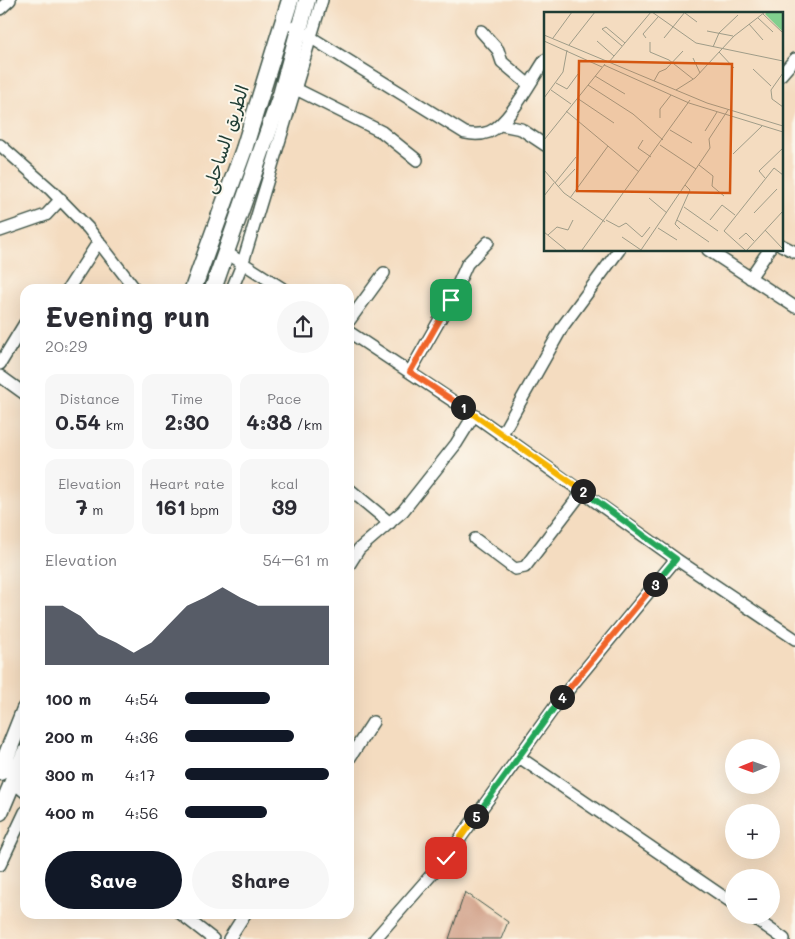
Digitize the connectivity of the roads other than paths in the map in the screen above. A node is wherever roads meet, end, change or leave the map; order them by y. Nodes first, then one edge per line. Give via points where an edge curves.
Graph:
1 (10, 0) edge
2 (290, 0) edge
3 (307, 0) edge
4 (322, 0) edge
5 (0, 10) edge
6 (284, 20) junction
7 (481, 31) dead end
8 (306, 34) junction
9 (795, 59) edge
10 (544, 61) edge
11 (782, 73) edge
12 (528, 84) junction
13 (296, 89) junction
14 (501, 125) junction
15 (544, 144) edge
16 (0, 145) edge
17 (417, 160) dead end
18 (61, 199) junction
19 (0, 231) edge
20 (99, 241) junction
21 (488, 242) dead end
22 (782, 246) edge
23 (618, 251) edge
24 (710, 251) edge
25 (768, 251) edge
26 (795, 252) edge
27 (227, 253) junction
28 (243, 262) junction
29 (384, 273) dead end
30 (750, 278) junction
31 (71, 284) edge
32 (131, 284) edge
33 (195, 284) edge
34 (215, 284) edge
35 (234, 284) edge
36 (276, 284) edge
37 (795, 307) edge
38 (354, 314) edge
39 (20, 331) edge
40 (354, 335) edge
41 (0, 364) edge
42 (410, 372) junction
43 (0, 376) edge
44 (20, 390) edge
45 (474, 415) junction
46 (502, 434) junction
47 (582, 491) junction
48 (354, 493) edge
49 (390, 523) junction
50 (475, 539) dead end
51 (354, 557) edge
52 (676, 559) junction
53 (795, 639) edge
54 (20, 720) edge
55 (374, 722) dead end
56 (354, 752) edge
57 (519, 757) junction
58 (1, 763) edge
59 (20, 786) edge
60 (0, 812) edge
61 (20, 823) edge
62 (0, 865) edge
63 (725, 898) edge
64 (187, 919) edge
65 (243, 919) edge
66 (763, 924) edge
67 (213, 939) edge
68 (229, 939) edge
69 (375, 939) edge
70 (784, 939) edge

1 - 5 street
2 - 6 highway, الطريق الساحلى
3 - 8 highway
4 - 8 street
6 - 8 street
6 - 33 highway, الطريق الساحلى via 244,149
7 - 12 street via 498,50 502,62
8 - 13 street
8 - 14 street via 465,133 477,135
8 - 27 highway via 281,94
9 - 11 street
10 - 12 street
12 - 14 street
13 - 17 street via 382,132
13 - 28 street
14 - 15 street via 521,129
16 - 18 street
18 - 19 street via 46,215
18 - 20 street
20 - 31 street
20 - 32 street
21 - 42 street via 467,264 451,300
22 - 26 street
23 - 46 street via 563,326
24 - 30 street
25 - 30 street
27 - 28 street
27 - 34 highway
28 - 35 street
28 - 36 street
29 - 38 street
30 - 37 street
39 - 41 street
40 - 42 street
42 - 45 street
43 - 44 street
45 - 46 street
45 - 49 street via 456,444
46 - 47 street
47 - 50 street via 525,567 515,570
47 - 52 street
48 - 49 street
49 - 51 street
52 - 53 street
52 - 57 street via 559,701
54 - 58 highway
55 - 56 street
57 - 63 street
57 - 69 street via 446,858
59 - 60 highway
61 - 62 street
64 - 67 street
65 - 68 street
66 - 70 street

